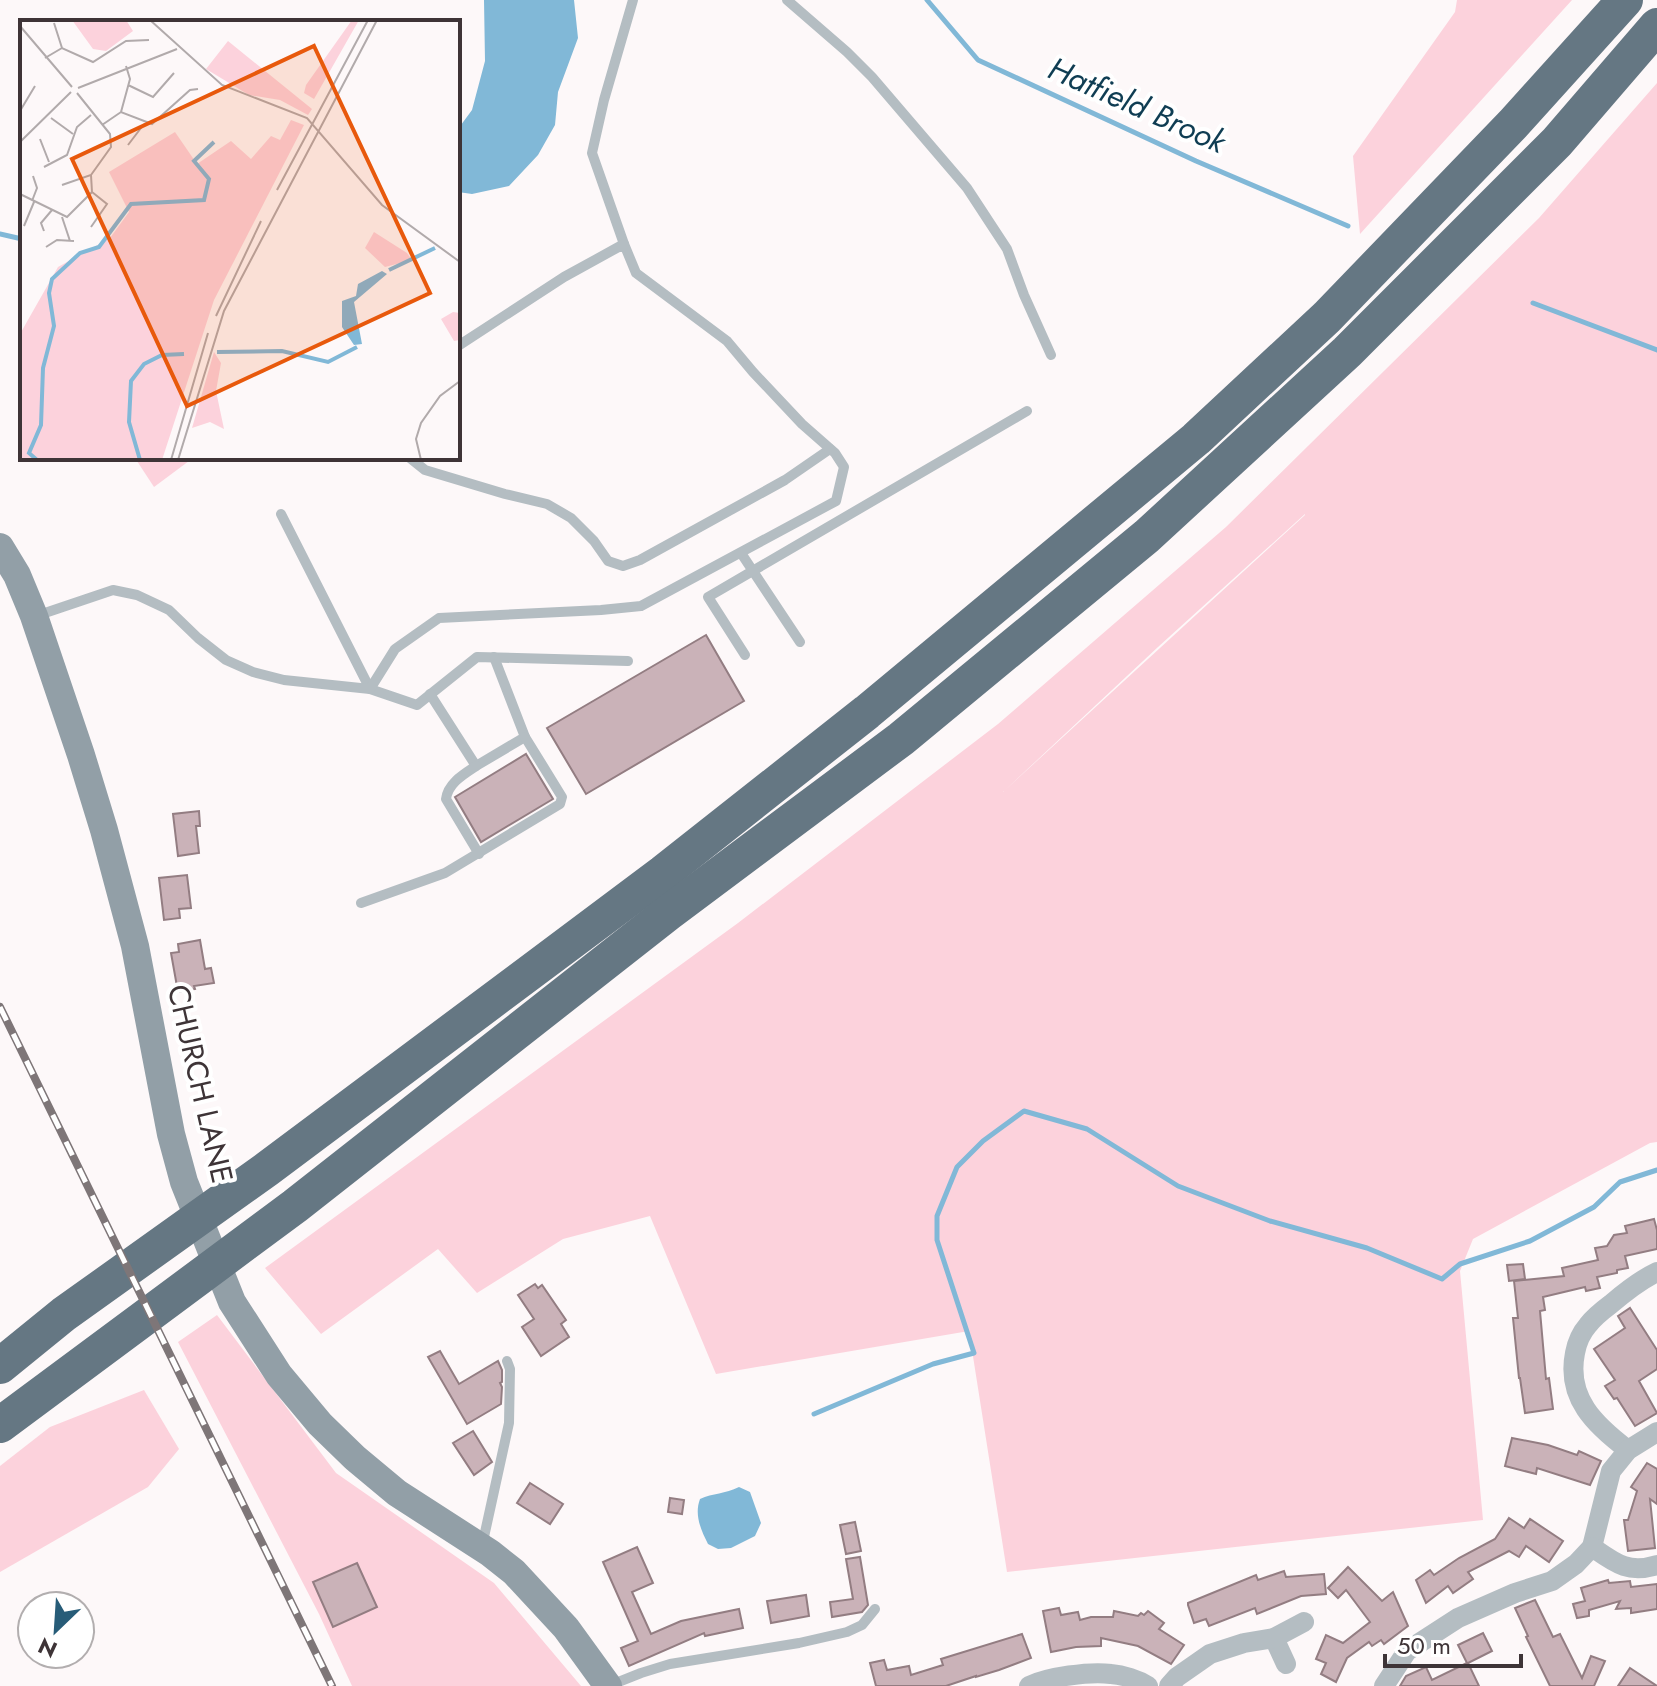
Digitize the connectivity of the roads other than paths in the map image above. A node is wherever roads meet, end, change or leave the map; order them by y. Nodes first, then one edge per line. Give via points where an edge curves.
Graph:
1 (633, 0) edge
2 (787, 0) edge
3 (1625, 0) edge
4 (1657, 26) edge
5 (624, 244) junction
6 (460, 345) edge
7 (1051, 355) dead end
8 (1027, 411) dead end
9 (830, 449) junction
10 (412, 460) edge
11 (281, 514) dead end
12 (0, 547) edge
13 (741, 553) junction
14 (753, 571) junction
15 (34, 616) junction
16 (800, 642) dead end
17 (745, 655) dead end
18 (494, 657) junction
19 (628, 661) dead end
20 (370, 689) junction
21 (430, 694) junction
22 (525, 737) junction
23 (476, 766) junction
24 (479, 854) junction
25 (361, 903) dead end
26 (1657, 1272) edge
27 (507, 1361) dead end
28 (0, 1366) edge
29 (0, 1425) edge
30 (1657, 1432) edge
31 (1628, 1450) junction
32 (1592, 1547) junction
33 (482, 1548) junction
34 (1657, 1565) edge
35 (875, 1609) dead end
36 (1304, 1622) dead end
37 (1274, 1638) junction
38 (1286, 1664) dead end
39 (609, 1686) edge
40 (1029, 1686) edge
41 (1148, 1686) edge
42 (1169, 1686) edge
43 (1384, 1686) edge

1 - 5 lane via 592,153
2 - 7 lane via 872,77 967,188 1007,249
3 - 28 highway via 1327,317 1196,439 687,854
4 - 29 highway via 1557,142 1347,352 1147,536 901,739 668,913 295,1206
5 - 6 lane
5 - 9 lane via 636,273 727,341
8 - 14 lane
9 - 10 lane via 785,480 623,566 608,561 571,518 547,504 425,470
9 - 13 lane via 844,467 836,501
11 - 20 lane
12 - 15 street, CHURCH LANE
13 - 14 lane
13 - 20 lane via 641,606 439,618 395,649
14 - 16 lane
14 - 17 lane via 708,597
15 - 20 lane via 113,590 137,595 169,610 226,660 253,672
15 - 33 street, CHURCH LANE via 120,888 184,1182 232,1302 279,1375 320,1424 397,1493
18 - 19 lane
18 - 21 lane via 477,657
18 - 22 lane
20 - 21 lane via 417,705
21 - 23 lane
22 - 23 lane
22 - 24 lane via 562,801
23 - 24 lane via 451,786 446,799
24 - 25 lane via 445,873
26 - 31 street via 1587,1325 1573,1366 1574,1386 1586,1411
27 - 33 lane via 509,1423
30 - 31 street
31 - 32 street via 1611,1471
32 - 34 street via 1616,1563 1640,1570
32 - 43 street via 1552,1581 1458,1618 1407,1651
33 - 39 street, CHURCH LANE via 514,1572 566,1628
35 - 39 lane via 862,1625 847,1632 670,1664
36 - 37 street
37 - 38 street
37 - 42 street via 1210,1654
40 - 41 street via 1111,1674

